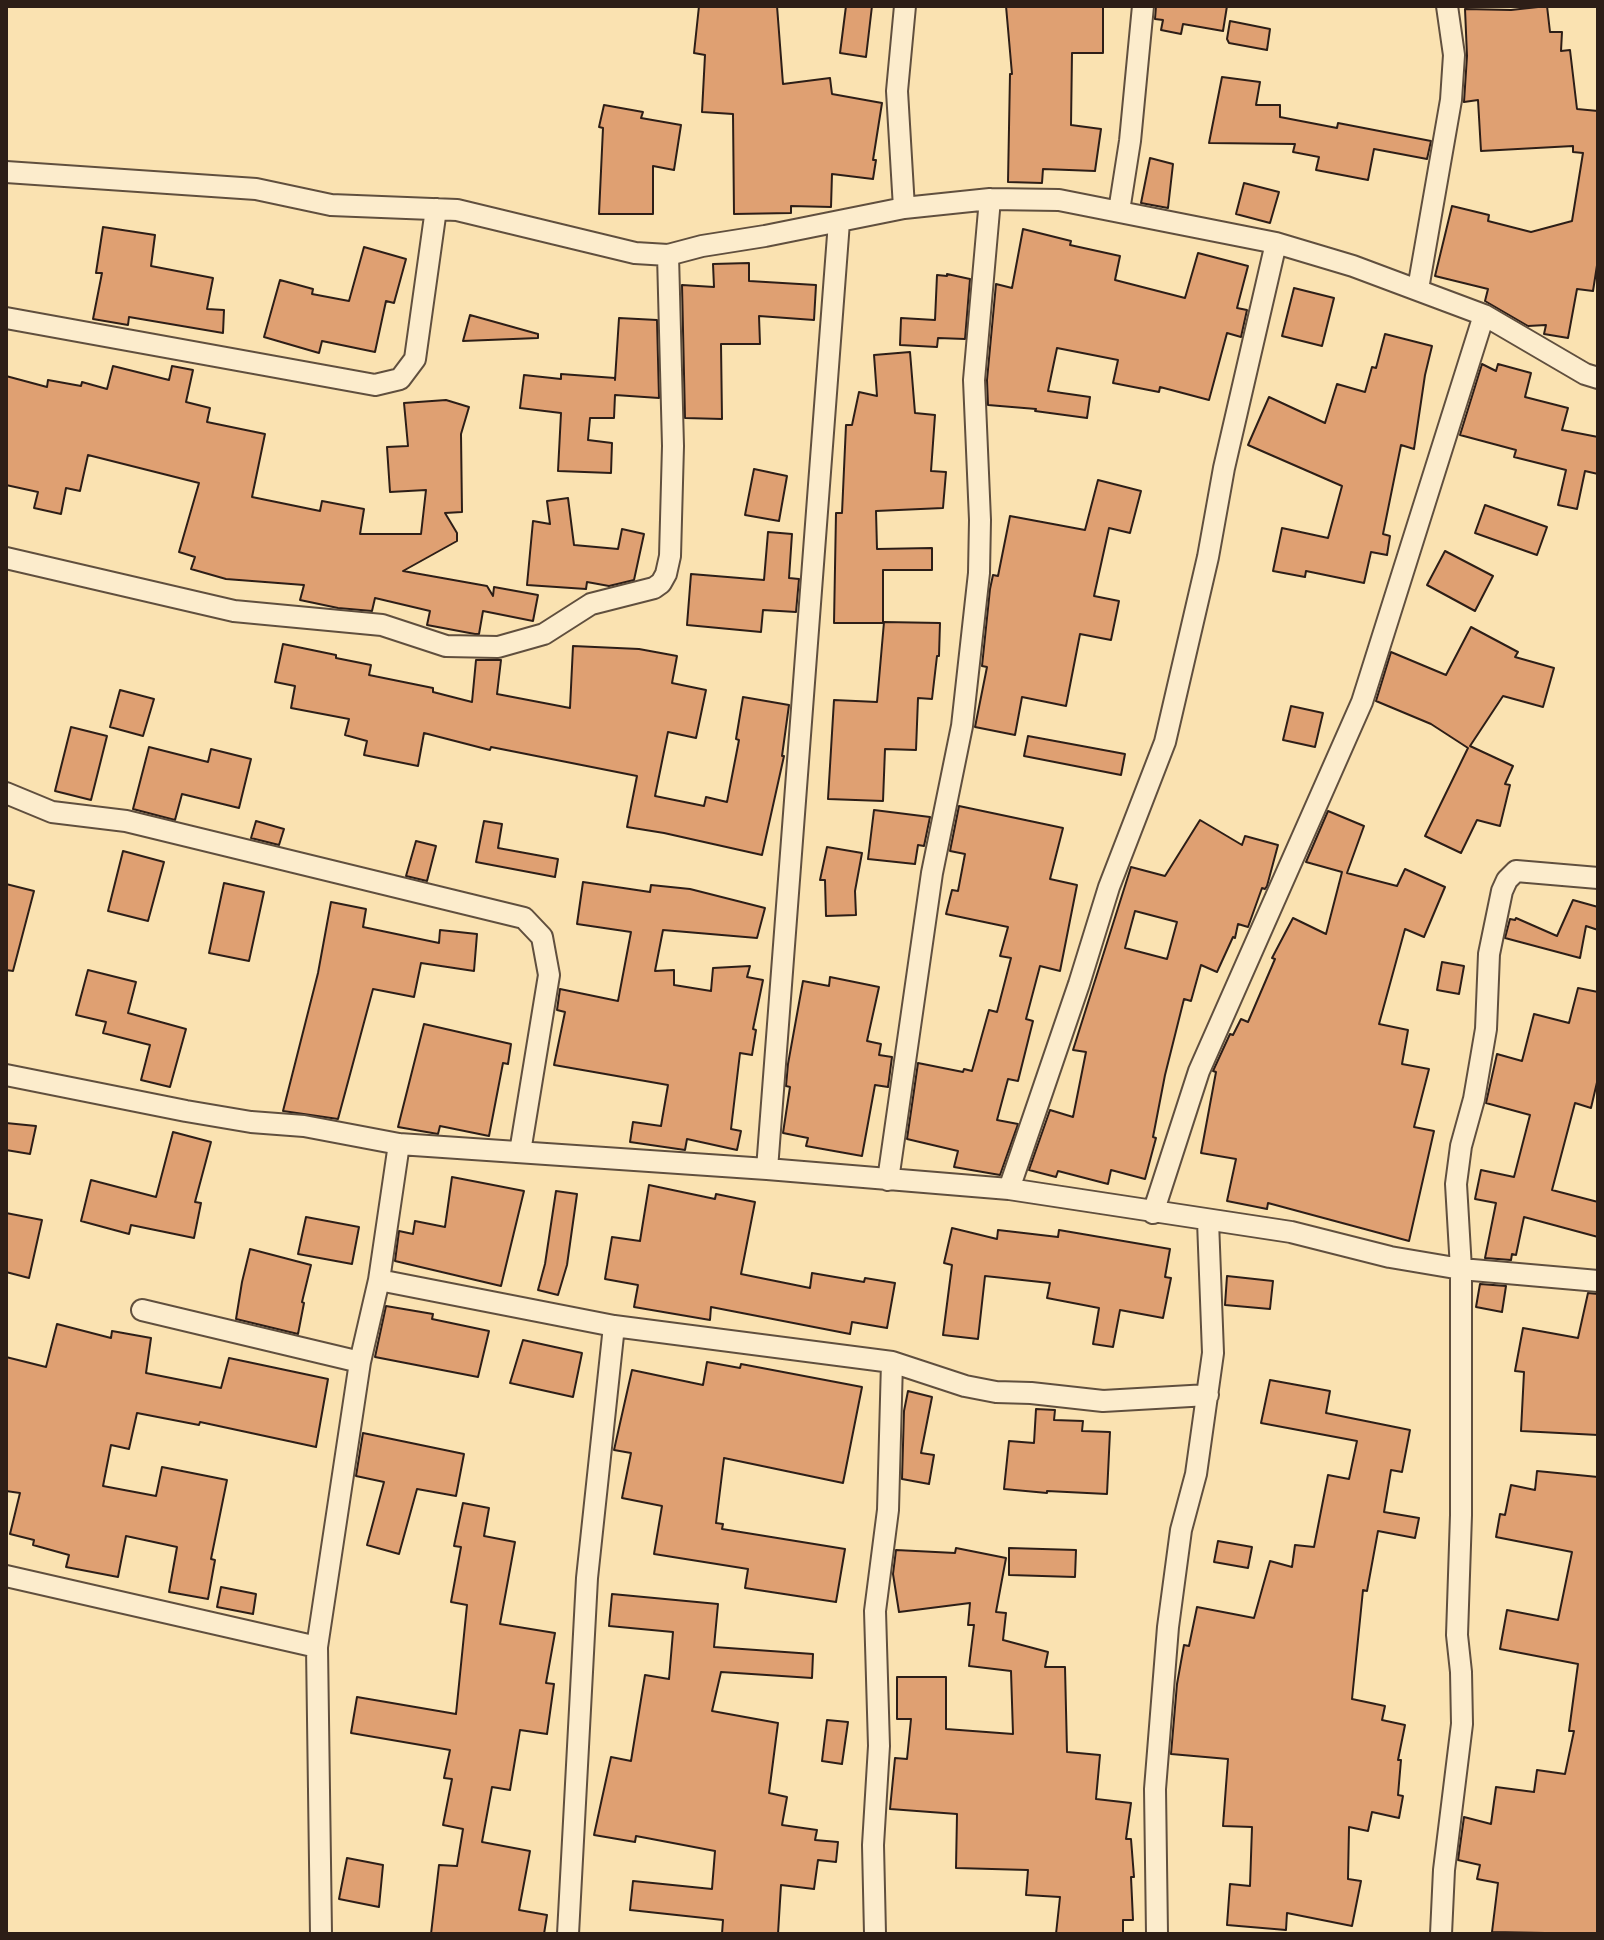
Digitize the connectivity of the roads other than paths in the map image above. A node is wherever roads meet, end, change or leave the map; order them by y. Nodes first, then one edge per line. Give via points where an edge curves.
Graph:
1 (905, 6) edge
2 (1143, 6) edge
3 (1447, 6) edge
4 (6, 172) edge
5 (990, 199) junction
6 (904, 208) junction
7 (436, 209) junction
8 (1119, 211) junction
9 (839, 222) junction
10 (1276, 243) junction
11 (668, 255) junction
12 (1418, 289) junction
13 (1484, 315) junction
14 (6, 318) edge
15 (1598, 378) edge
16 (6, 558) edge
17 (6, 793) edge
18 (1598, 878) edge
19 (6, 1075) edge
20 (399, 1144) junction
21 (520, 1152) junction
22 (767, 1169) junction
23 (888, 1180) junction
24 (1009, 1189) junction
25 (1153, 1213) junction
26 (1208, 1221) junction
27 (1461, 1269) junction
28 (379, 1280) junction
29 (1598, 1281) edge
30 (142, 1310) dead end
31 (614, 1326) junction
32 (360, 1362) junction
33 (892, 1362) junction
34 (1208, 1395) junction
35 (6, 1576) edge
36 (317, 1647) junction
37 (321, 1934) edge
38 (568, 1934) edge
39 (875, 1934) edge
40 (1157, 1934) edge
41 (1441, 1934) edge

1 - 6 street via 897,91
2 - 8 street
3 - 12 street via 1454,55 1451,100
4 - 7 street via 256,189 331,205
5 - 6 street
5 - 8 street via 1059,200
5 - 23 street via 974,380 979,573 962,726 932,873
6 - 9 street
7 - 11 street via 635,253
7 - 14 street via 415,359 400,379 375,385
8 - 10 street
9 - 11 street
9 - 22 street
10 - 12 street
10 - 24 street via 1165,742 1109,887
11 - 16 street via 670,556 666,574 654,588 591,604 544,634 498,647 446,646 382,625 234,611
12 - 13 street
13 - 15 street
13 - 25 street via 1362,702 1199,1071
17 - 21 street via 52,812 126,821 524,918 542,937 549,975
18 - 27 street via 1516,871 1502,891 1489,954 1486,1029 1456,1184
19 - 20 street via 186,1111
20 - 21 street
20 - 28 street
21 - 22 street
22 - 23 street
23 - 24 street
24 - 25 street
25 - 26 street
26 - 27 street via 1291,1232
26 - 34 street via 1213,1353
27 - 29 street
27 - 41 street via 1457,1635 1462,1724
28 - 31 street
28 - 32 street
30 - 32 street
31 - 33 street
31 - 38 street via 587,1578
32 - 36 street
33 - 34 street via 996,1392 1103,1401
33 - 39 street via 888,1510 875,1624
34 - 40 street via 1168,1627 1155,1789
35 - 36 street
36 - 37 street

